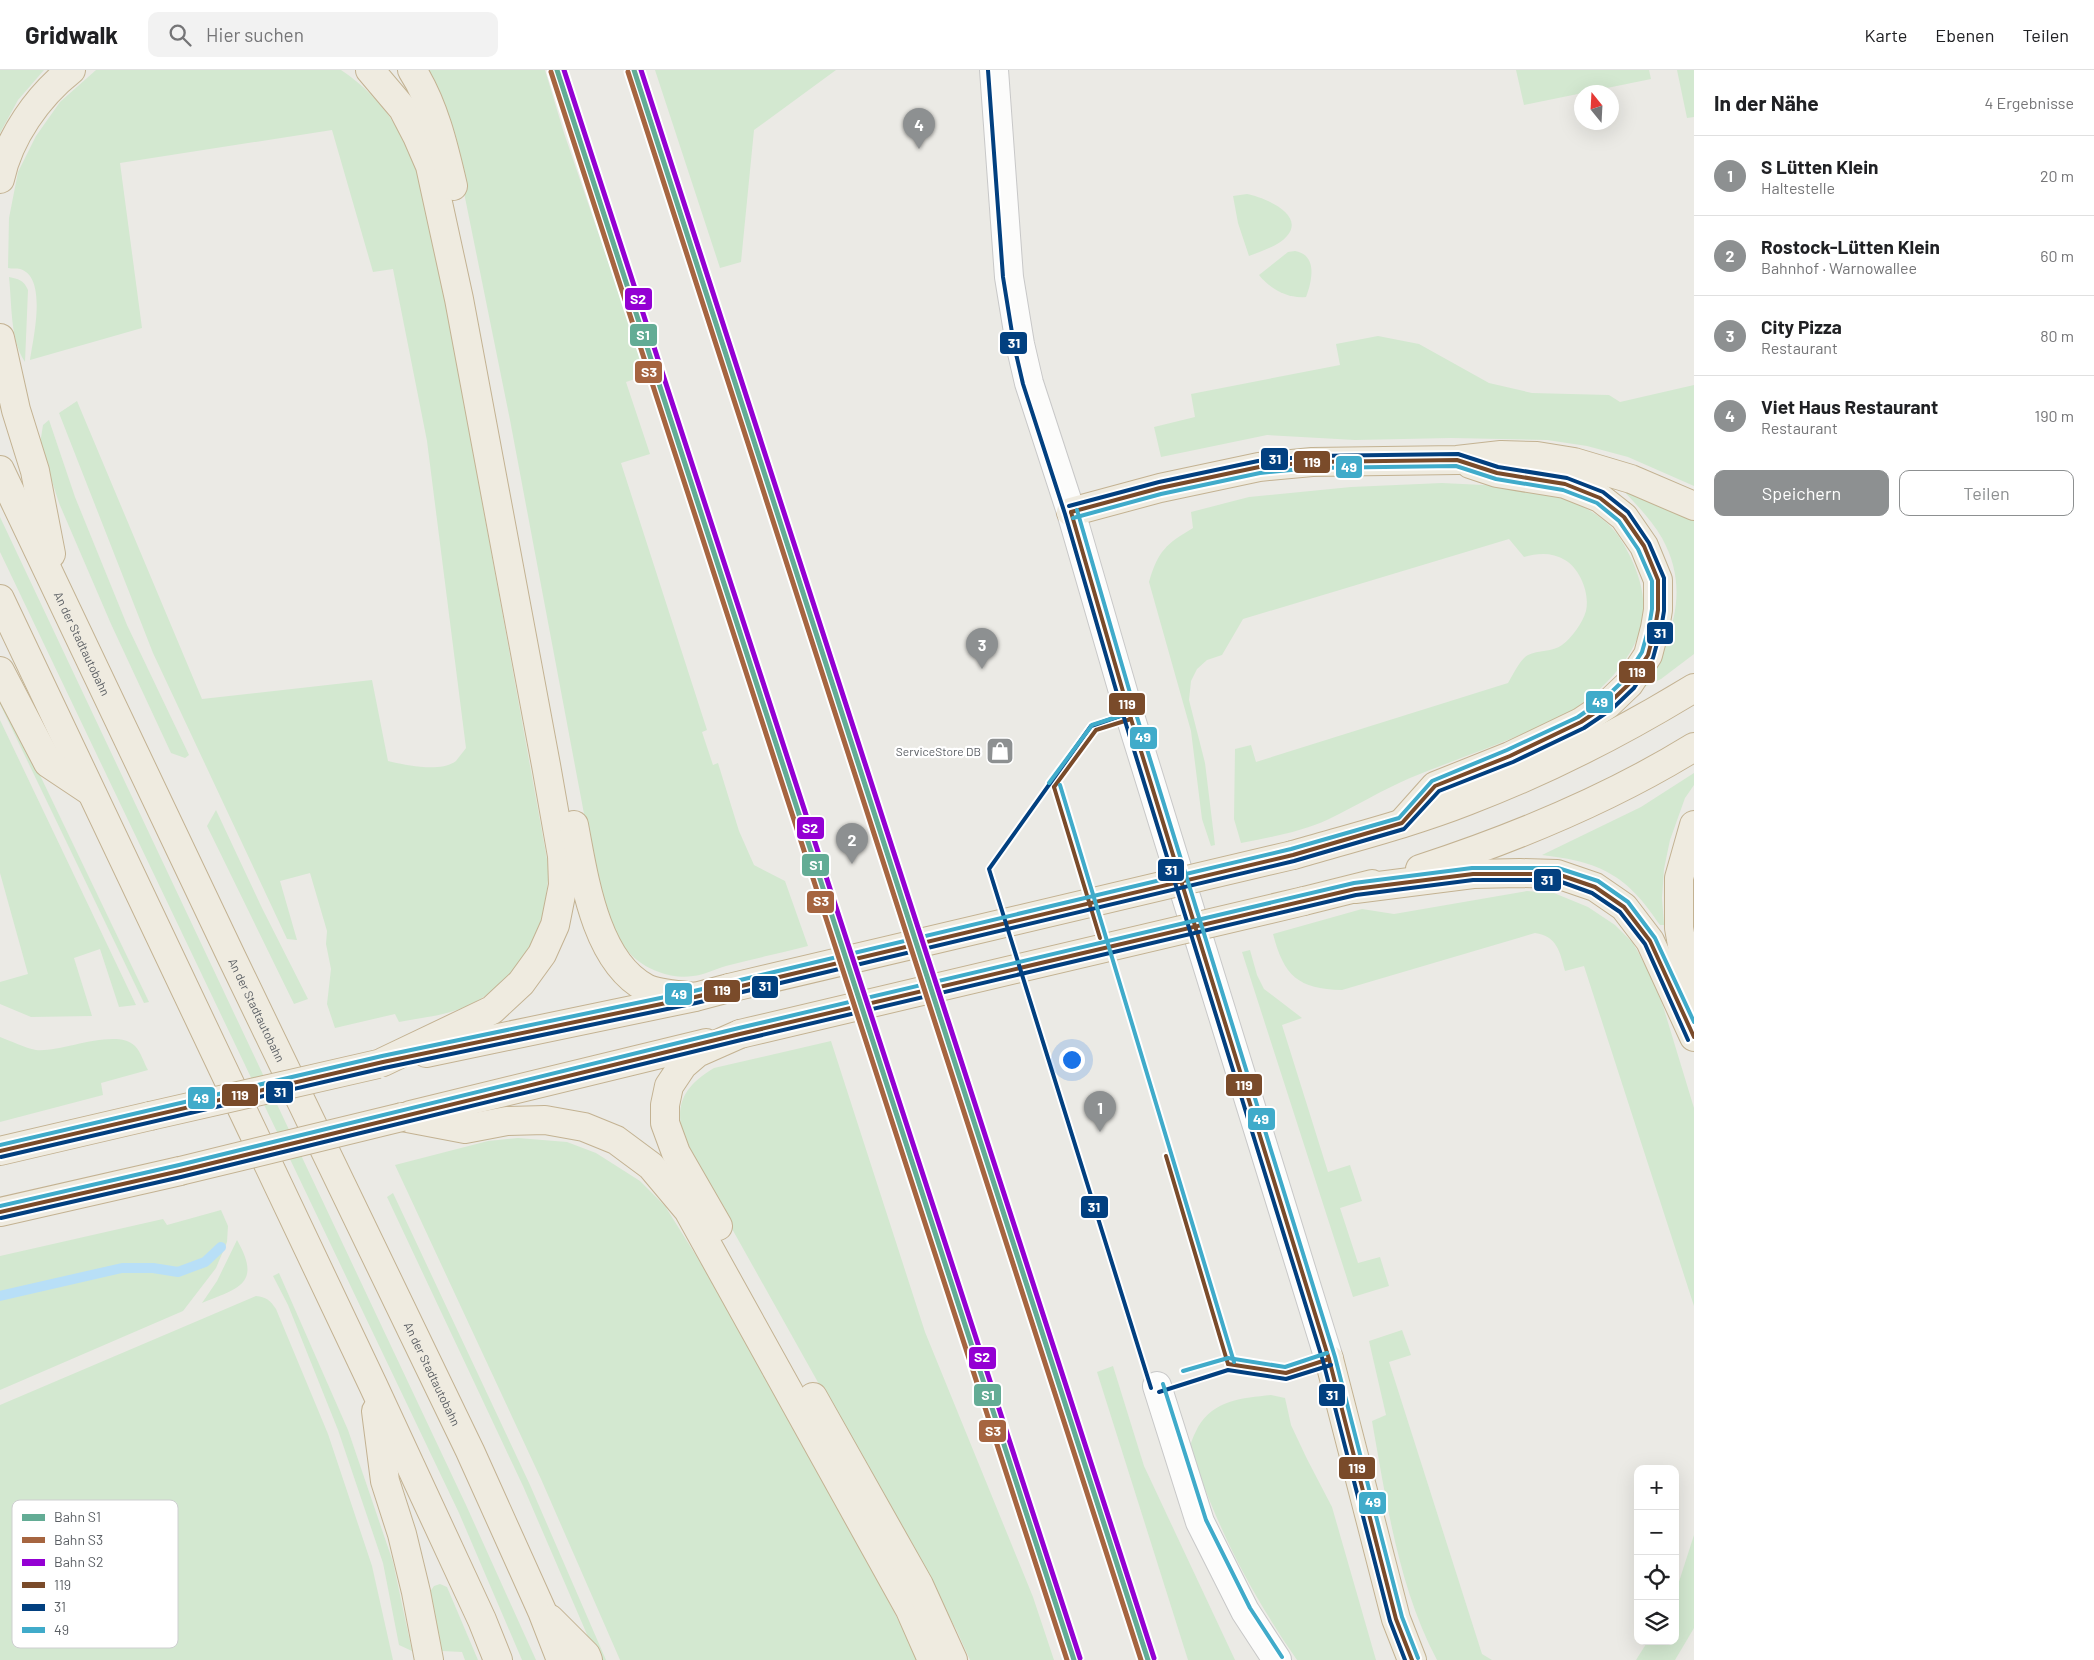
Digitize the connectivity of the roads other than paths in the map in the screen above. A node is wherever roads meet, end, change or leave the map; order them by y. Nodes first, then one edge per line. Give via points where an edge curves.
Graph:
1 (71, 70) edge
2 (370, 70) edge
3 (412, 70) edge
4 (994, 70) edge
5 (0, 179) edge
6 (0, 338) edge
7 (1457, 460) junction
8 (0, 470) edge
9 (1694, 506) edge
10 (1071, 512) junction
11 (58, 592) junction
12 (0, 599) edge
13 (0, 671) edge
14 (1694, 688) edge
15 (1694, 747) edge
16 (90, 791) junction
17 (1402, 823) junction
18 (1694, 825) edge
19 (1355, 889) junction
20 (695, 997) junction
21 (1694, 1014) edge
22 (740, 1034) junction
23 (1694, 1037) edge
24 (381, 1063) junction
25 (402, 1118) junction
26 (0, 1151) edge
27 (32, 1204) junction
28 (0, 1212) edge
29 (0, 1231) edge
30 (1329, 1359) joint
31 (373, 1385) junction
32 (1157, 1386) dead end
33 (542, 1611) junction
34 (429, 1660) edge
35 (498, 1660) edge
36 (561, 1660) edge
37 (588, 1660) edge
38 (932, 1660) edge
39 (953, 1660) edge
40 (1277, 1660) edge
41 (1412, 1660) edge

1 - 5 highway via 42,98 27,120 3,166
2 - 24 highway via 403,108 430,166 544,755 562,856 563,885 555,924 542,954 521,983 492,1010
3 - 20 highway via 433,114 447,160 469,260 588,900 601,933 627,975 648,989
4 - 10 street via 1009,277 1020,344
6 - 11 highway via 16,410 35,471
7 - 9 highway via 1501,455 1574,462 1631,479
7 - 10 highway via 1312,462 1259,467 1160,488
7 - 17 highway via 1497,473 1566,484 1600,498 1624,517 1644,546 1658,580 1658,610 1648,656 1629,684 1608,704 1581,722 1510,756 1435,786
8 - 11 highway, An der Stadtautobahn
10 - 30 street via 1131,719
11 - 33 highway, An der Stadtautobahn via 466,1442
12 - 16 highway
13 - 16 highway via 48,763
14 - 17 highway via 1659,710 1531,774
15 - 19 highway via 1619,790 1556,820 1456,857
16 - 31 highway
17 - 20 highway, bridge via 1293,855
18 - 21 highway via 1679,878 1679,928
19 - 22 highway, bridge
19 - 23 highway via 1473,874 1520,873 1557,874 1595,887 1624,907 1650,941
20 - 24 highway
22 - 25 highway
22 - 39 highway via 697,1053 683,1065 669,1086 665,1123 676,1153 919,1585
24 - 26 highway, bridge
25 - 27 highway, bridge
25 - 38 highway via 465,1129 506,1120 546,1120 584,1127 616,1140 651,1166 688,1210 910,1610
27 - 28 highway
27 - 29 highway
30 - 41 highway via 1396,1619
31 - 34 highway via 385,1481 402,1534
31 - 35 highway
32 - 40 street via 1200,1522 1245,1611
33 - 36 highway, An der Stadtautobahn
33 - 37 highway

